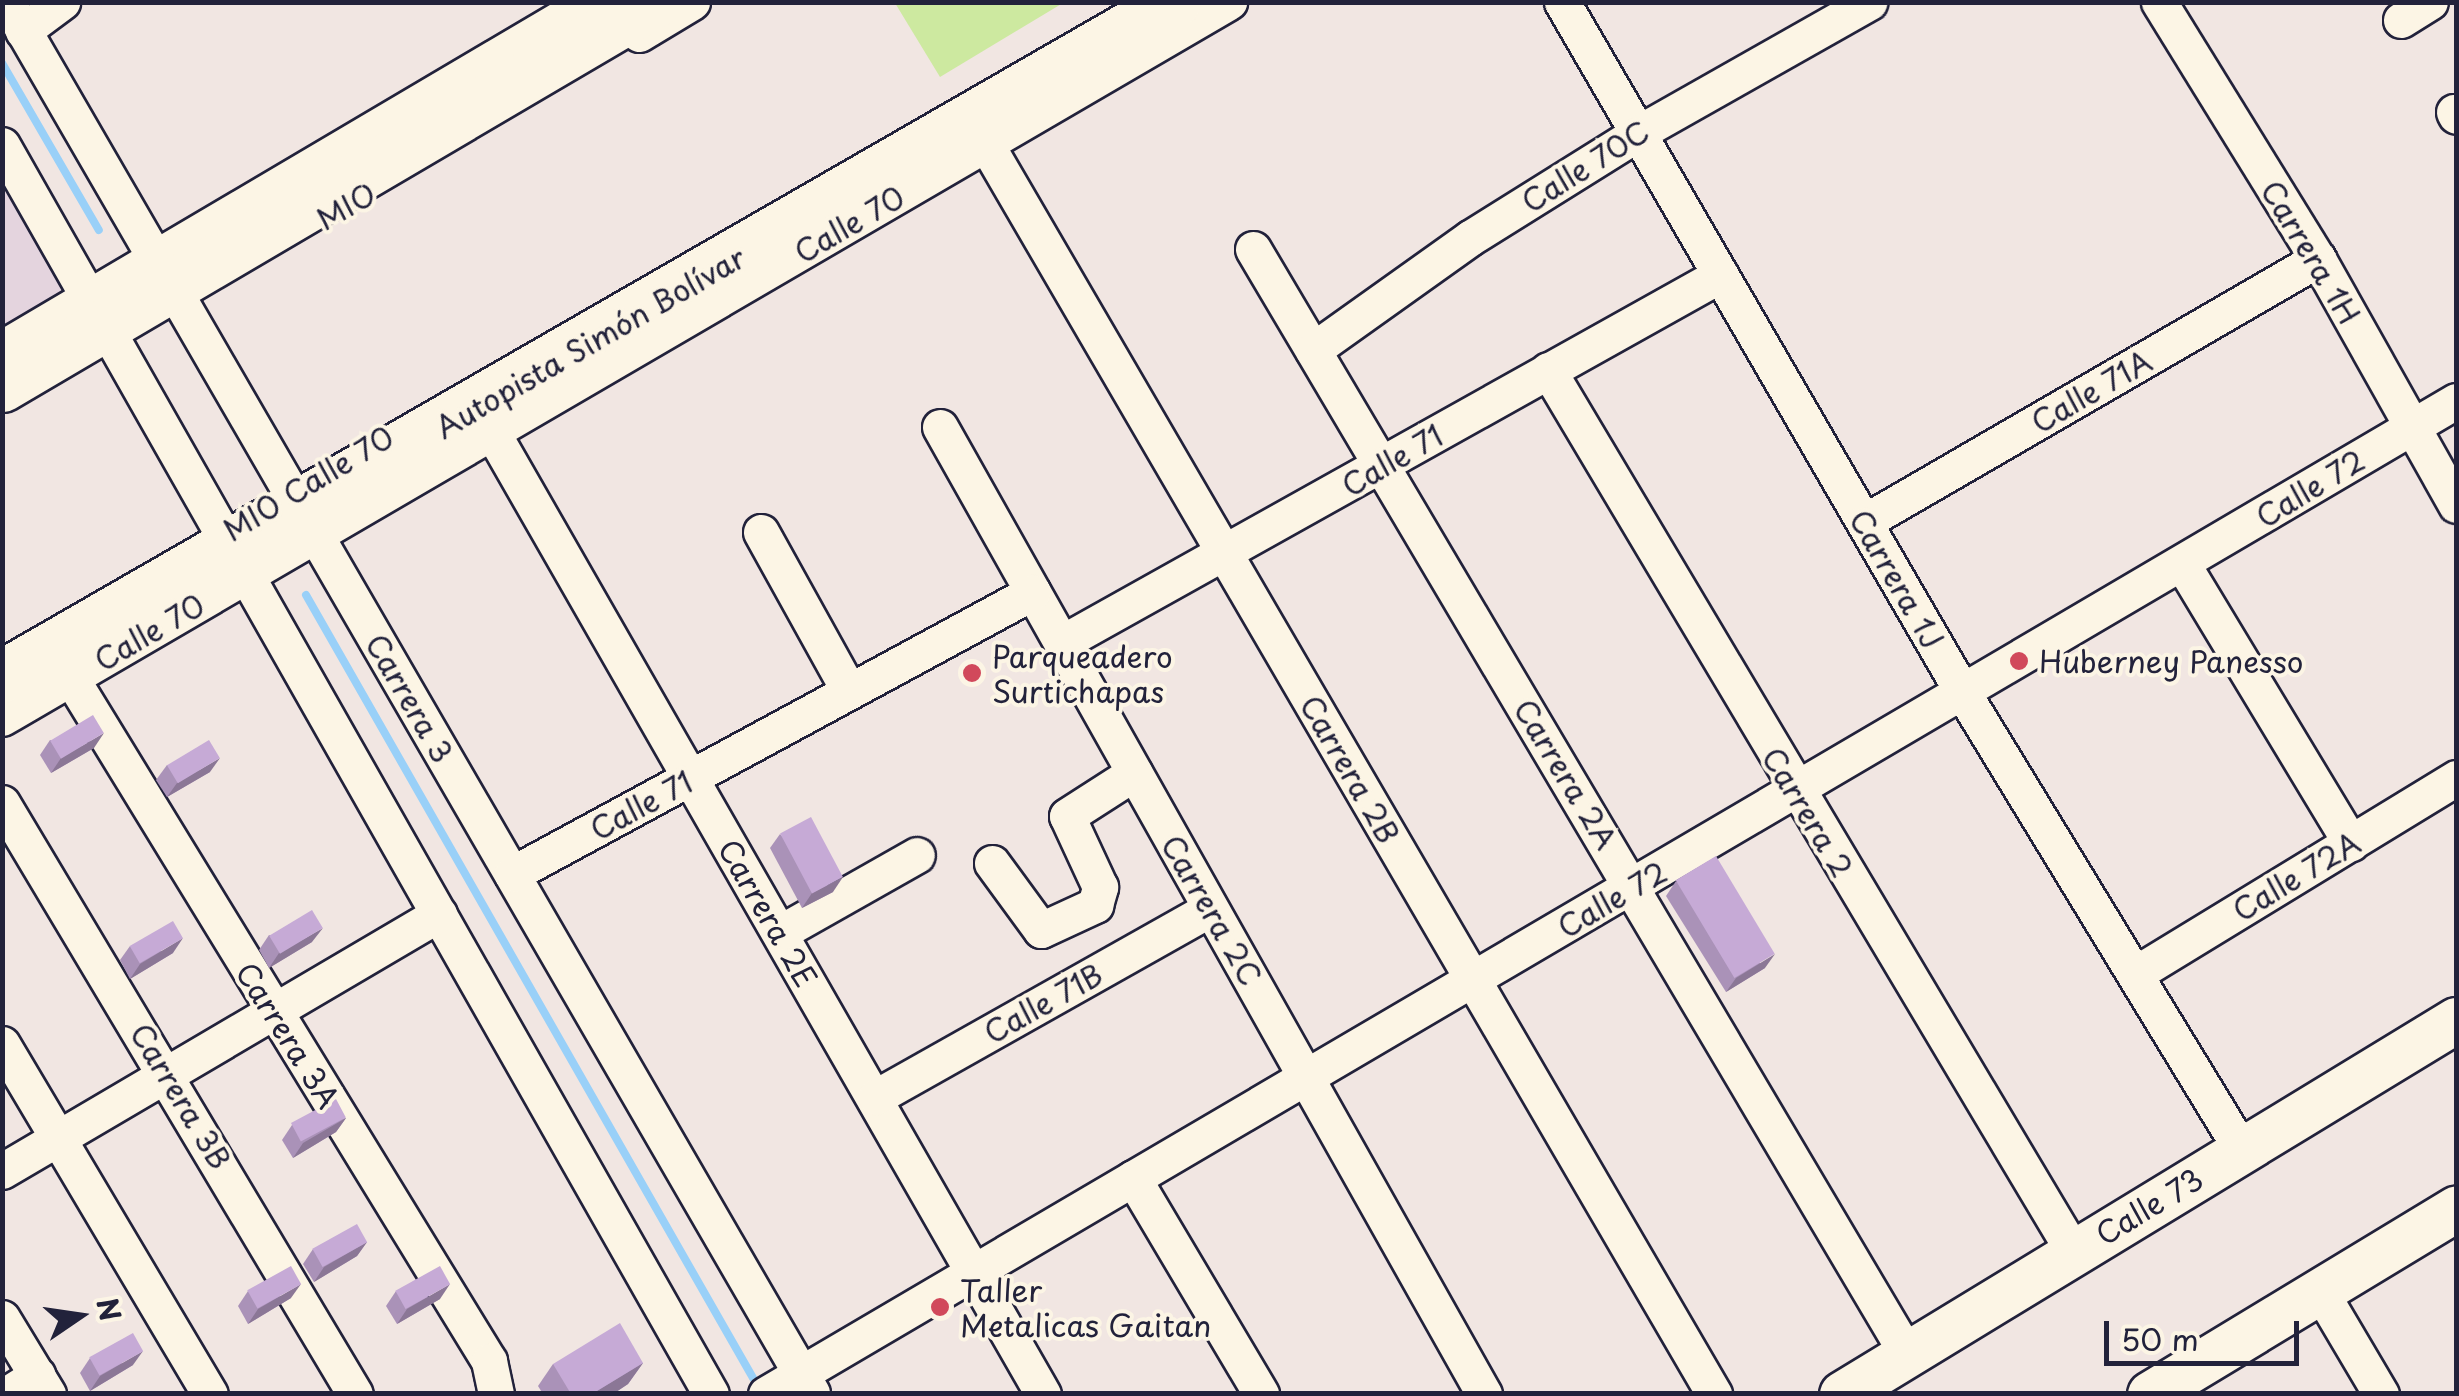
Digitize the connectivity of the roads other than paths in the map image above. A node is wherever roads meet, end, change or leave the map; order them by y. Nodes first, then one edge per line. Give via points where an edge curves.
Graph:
1 (62, 2) edge
2 (588, 2) edge
3 (655, 2) edge
4 (692, 2) edge
5 (1134, 2) edge
6 (1175, 2) edge
7 (1228, 2) edge
8 (1562, 2) edge
9 (1870, 2) edge
10 (2159, 2) edge
11 (15, 17) edge
12 (1638, 133) junction
13 (986, 144) junction
14 (2, 145) edge
15 (1253, 248) dead end
16 (2318, 259) junction
17 (1720, 275) junction
18 (169, 282) junction
19 (103, 321) junction
20 (2, 348) edge
21 (1313, 350) junction
22 (1548, 370) junction
23 (2, 386) edge
24 (2456, 402) edge
25 (2, 412) edge
26 (940, 426) dead end
27 (2412, 427) junction
28 (492, 432) junction
29 (1382, 466) junction
30 (2456, 505) edge
31 (302, 512) junction
32 (1864, 522) junction
33 (762, 532) dead end
34 (233, 551) junction
35 (1226, 556) junction
36 (2183, 565) junction
37 (1033, 592) junction
38 (1063, 642) junction
39 (2, 663) edge
40 (2, 676) edge
41 (71, 678) junction
42 (849, 692) junction
43 (1963, 693) junction
44 (2, 718) edge
45 (1134, 774) junction
46 (691, 778) junction
47 (2456, 778) edge
48 (1795, 792) junction
49 (2, 803) edge
50 (2351, 843) junction
51 (917, 855) dead end
52 (992, 863) dead end
53 (512, 874) junction
54 (1633, 886) junction
55 (1210, 908) junction
56 (439, 914) junction
57 (781, 932) junction
58 (2135, 974) junction
59 (1473, 980) junction
60 (272, 1010) junction
61 (2456, 1020) edge
62 (2, 1044) edge
63 (168, 1072) junction
64 (1308, 1076) junction
65 (876, 1097) junction
66 (60, 1137) junction
67 (2241, 1149) junction
68 (2, 1171) edge
69 (1134, 1178) junction
70 (2456, 1209) edge
71 (2074, 1251) junction
72 (977, 1272) junction
73 (2320, 1291) junction
74 (2, 1318) edge
75 (1907, 1354) junction
76 (807, 1383) edge
77 (42, 1384) edge
78 (705, 1391) edge
79 (7, 1394) edge
80 (210, 1394) edge
81 (355, 1394) edge
82 (496, 1394) edge
83 (766, 1394) edge
84 (1043, 1394) edge
85 (1261, 1394) edge
86 (1484, 1394) edge
87 (1714, 1394) edge
88 (1842, 1394) edge
89 (2150, 1394) edge
90 (2381, 1394) edge

1 - 11 street
2 - 18 street
3 - 18 highway
4 - 18 street, MIO
5 - 31 street, MIO Calle 70
6 - 31 highway, Autopista Simón Bolívar
7 - 13 street, Calle 70
8 - 12 street, Carrera 1J
9 - 12 street, Calle 70C
10 - 16 street, Carrera 1H
11 - 18 street, Carrera 3
12 - 17 street, Carrera 1J
12 - 21 street, Calle 70C via 1470,238
13 - 28 street, Calle 70
13 - 35 street, Carrera 2B
14 - 19 street
15 - 21 street, Carrera 2A
16 - 27 street, Carrera 1H
16 - 32 street, Calle 71A
17 - 22 street, Calle 71
17 - 32 street, Carrera 1J
18 - 19 highway
18 - 31 street, Carrera 3
19 - 20 street
19 - 23 highway
19 - 25 street
19 - 34 street
21 - 29 street, Carrera 2A
22 - 29 street, Calle 71
22 - 48 street, Carrera 2
24 - 27 street, Calle 72
26 - 37 street, Carrera 2C
27 - 30 street, Carrera 1H
27 - 36 street, Calle 72
28 - 31 street, Calle 70
28 - 46 street, Carrera 2E
29 - 35 street, Calle 71
29 - 54 street, Carrera 2A
31 - 34 highway, Autopista Simón Bolívar
31 - 53 street, Carrera 3
32 - 43 street, Carrera 1J
33 - 42 street
34 - 39 street, MIO Calle 70
34 - 40 highway, Autopista Simón Bolívar
34 - 41 street, Calle 70
34 - 56 street
35 - 38 street, Calle 71
35 - 59 street, Carrera 2B
36 - 43 street, Calle 72
36 - 50 street
37 - 38 street, Carrera 2C
37 - 42 street, Calle 71
38 - 45 street, Carrera 2C
41 - 44 street, Calle 70
41 - 60 street, Carrera 3A
42 - 46 street, Calle 71
43 - 48 street, Calle 72
43 - 58 street, Carrera 1J
45 - 52 street via 1067,816 1100,887 1095,905 1042,930
45 - 55 street, Carrera 2C
46 - 53 street, Calle 71
46 - 57 street, Carrera 2E
47 - 50 street, Calle 72A
48 - 54 street, Calle 72
48 - 71 street, Carrera 2
49 - 63 street, Carrera 3B
50 - 58 street, Calle 72A
51 - 57 street
53 - 76 street, Carrera 3
54 - 59 street, Calle 72
54 - 75 street, Carrera 2A
55 - 64 street, Carrera 2C
55 - 65 street, Calle 71B
56 - 60 street
56 - 78 street
57 - 65 street, Carrera 2E
58 - 67 street, Carrera 1J
59 - 64 street, Calle 72
59 - 87 street, Carrera 2B
60 - 63 street
60 - 82 street, Carrera 3A via 489,1361
61 - 67 main road, Calle 73
62 - 66 street
63 - 66 street
63 - 81 street, Carrera 3B
64 - 69 street, Calle 72
64 - 86 street, Carrera 2C
65 - 72 street, Carrera 2E
66 - 68 street
66 - 80 street
67 - 71 main road, Calle 73
69 - 72 street, Calle 72
69 - 85 street
70 - 73 main road
71 - 75 main road, Calle 73
72 - 76 street, Calle 72
72 - 84 street, Carrera 2E
73 - 89 main road
73 - 90 street
74 - 77 street
75 - 88 main road, Calle 73
76 - 83 street, Calle 72
77 - 79 street

